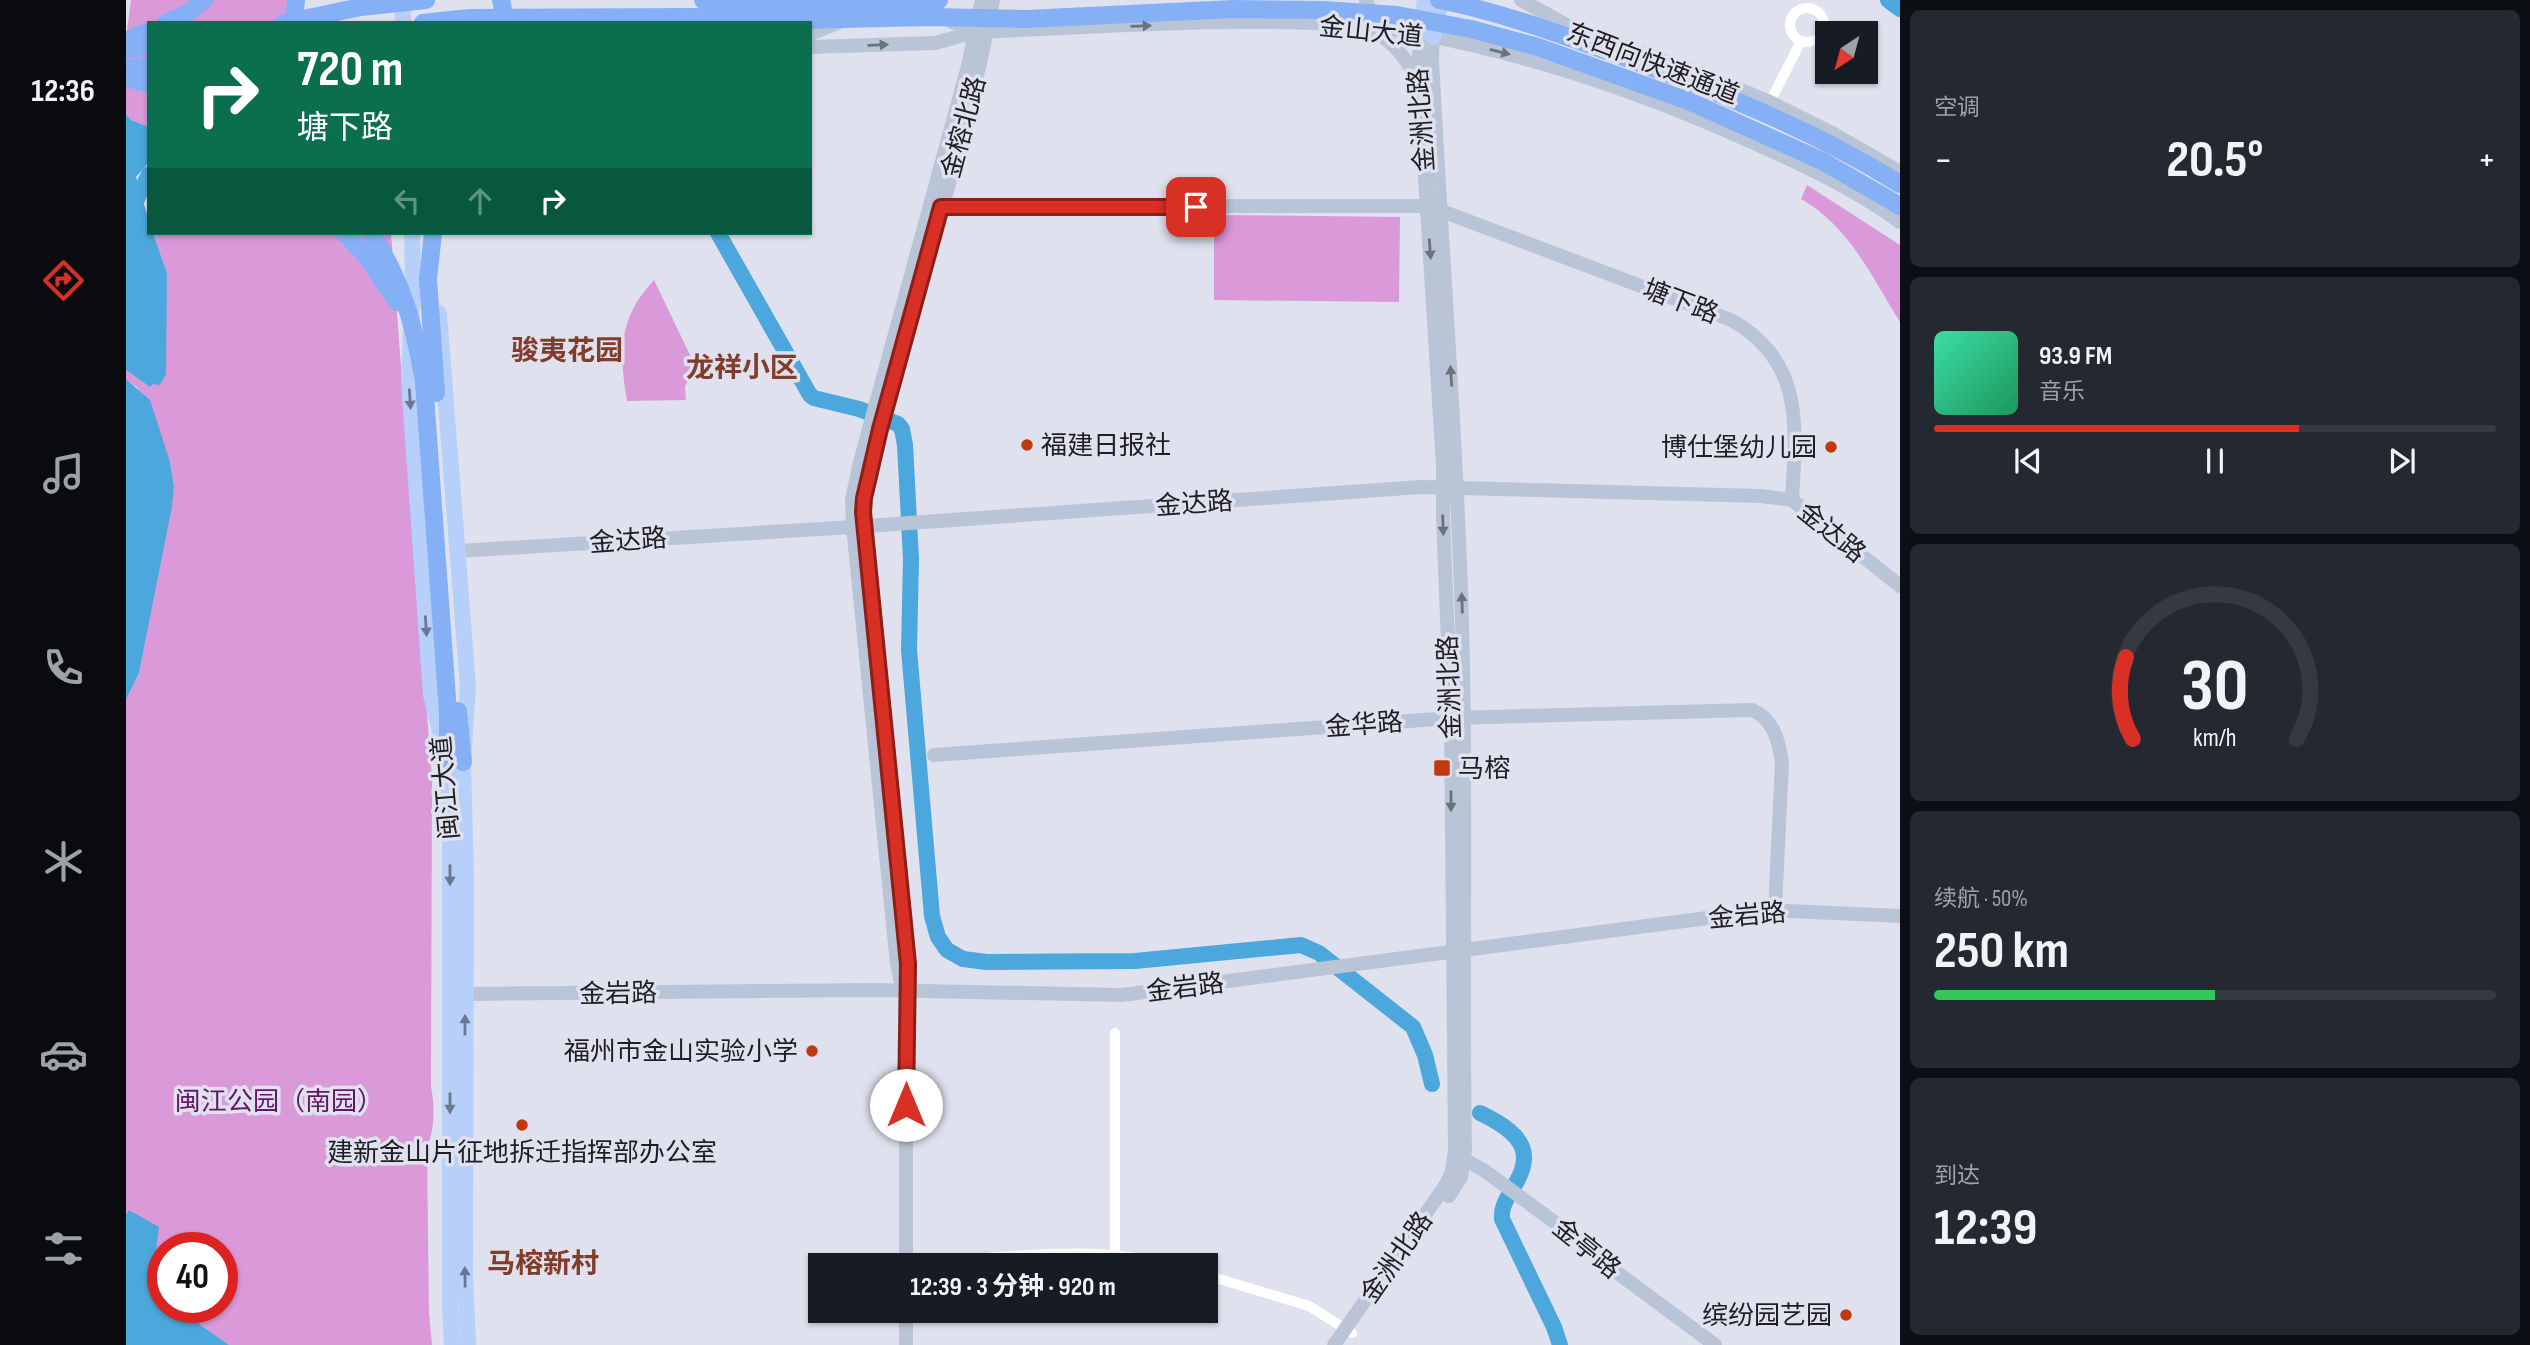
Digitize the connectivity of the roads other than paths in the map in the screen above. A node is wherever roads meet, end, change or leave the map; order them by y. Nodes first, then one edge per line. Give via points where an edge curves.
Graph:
1 (204, 0) edge
2 (296, 0) edge
3 (307, 0) edge
4 (402, 0) edge
5 (418, 0) edge
6 (426, 0) edge
7 (501, 0) edge
8 (939, 0) edge
9 (982, 0) edge
10 (993, 0) edge
11 (1366, 0) edge
12 (1425, 0) edge
13 (1440, 0) edge
14 (1521, 0) edge
15 (1814, 4) edge
16 (699, 8) edge
17 (646, 18) junction
18 (170, 21) edge
19 (294, 21) edge
20 (294, 21) edge
21 (306, 21) edge
22 (403, 21) edge
23 (421, 21) edge
24 (440, 21) edge
25 (506, 21) edge
26 (658, 21) edge
27 (1364, 26) junction
28 (147, 32) edge
29 (981, 32) junction
30 (812, 33) edge
31 (1581, 33) junction
32 (1426, 35) junction
33 (126, 41) edge
34 (1801, 41) junction
35 (147, 46) edge
36 (815, 48) edge
37 (126, 50) edge
38 (147, 66) edge
39 (126, 69) edge
40 (1570, 71) junction
41 (126, 79) edge
42 (1419, 81) junction
43 (147, 84) edge
44 (1770, 102) junction
45 (1900, 172) edge
46 (1900, 184) edge
47 (936, 206) junction
48 (1900, 206) edge
49 (1433, 208) junction
50 (1900, 222) edge
51 (346, 235) edge
52 (372, 235) edge
53 (412, 235) edge
54 (432, 235) edge
55 (432, 235) edge
56 (416, 337) junction
57 (1450, 487) junction
58 (1792, 500) junction
59 (858, 526) junction
60 (458, 551) junction
61 (444, 584) junction
62 (1900, 586) edge
63 (1457, 718) junction
64 (934, 755) dead end
65 (456, 762) junction
66 (1775, 909) junction
67 (1900, 916) edge
68 (1458, 952) junction
69 (905, 990) junction
70 (465, 994) junction
71 (1115, 1033) dead end
72 (1460, 1159) junction
73 (906, 1253) edge
74 (1062, 1253) edge
75 (1115, 1253) joint
76 (1218, 1279) edge
77 (906, 1323) edge
78 (1347, 1336) edge
79 (452, 1345) edge
80 (468, 1345) edge
81 (906, 1345) edge
82 (1334, 1345) edge
83 (1715, 1345) edge

1 - 18 highway
2 - 19 highway
3 - 21 highway
4 - 22 main road
5 - 23 main road
6 - 20 highway
7 - 25 highway
8 - 16 highway, 东西向快速通道
9 - 29 street
10 - 29 street
11 - 27 street via 1370,10
12 - 32 main road
13 - 32 main road
13 - 46 highway, 东西向快速通道 via 1545,29 1697,84 1807,132
14 - 31 street
15 - 34 street via 1796,11 1789,22
15 - 34 street via 1824,20 1824,31 1815,40
16 - 17 highway, 东西向快速通道
16 - 48 highway, 东西向快速通道 via 795,20 1026,19 1234,9 1397,15 1538,47 1690,102 1822,161
17 - 24 highway, 东西向快速通道
17 - 26 street
29 -> 27 street, 金山大道 via 1251,22
27 - 32 street, 金山大道
27 - 42 street via 1395,46
28 - 33 highway
29 - 30 street, 金山大道 via 937,14 874,15 834,23
36 -> 29 street via 935,43
29 - 47 street, 金榕北路 via 979,69
31 - 40 street
31 - 44 street
32 -> 40 street, 金山大道
32 - 42 street, 金洲北路
32 - 49 street, 金洲北路 via 1432,57
34 - 44 street
35 - 37 highway
38 - 39 highway
40 - 50 street, 金山大道 via 1688,114 1781,155
41 - 43 highway
42 - 49 street, 金洲北路
44 - 45 street
47 - 49 street, 塘下路
47 - 59 street, 金榕北路 via 875,427
49 - 57 street, 金洲北路
49 - 58 street, 塘下路 via 1731,320 1748,331 1774,360 1790,393 1796,437
51 - 56 highway via 384,280
52 - 56 highway via 402,288
53 -> 65 main road, 闽江大道 via 410,394 431,695
54 - 60 main road, 闽江大道
55 - 61 highway via 428,279
56 - 61 highway
57 - 58 street, 金达路
57 - 59 street, 金达路
57 - 63 street, 金洲北路
58 - 62 street, 金达路
59 - 60 street, 金达路
59 - 69 street, 金榕北路 via 897,964
60 - 65 main road, 闽江大道 via 468,687
61 - 65 highway via 448,712
63 - 64 street, 金华路
63 - 66 street, 金华路 via 1758,713 1775,734 1782,764
63 - 68 street, 金洲北路
65 - 70 main road, 闽江大道 via 466,878
65 -> 79 main road, 闽江大道 via 450,850
66 - 67 street, 金岩路
66 - 68 street, 金岩路
68 - 69 street, 金岩路 via 1122,995
68 - 72 street, 金洲北路
69 - 70 street, 金岩路
69 - 73 street, 金榕北路
80 -> 70 main road, 闽江大道
71 - 75 street
72 - 78 street, 金洲北路
72 - 83 street, 金亭路 via 1524,1199
74 - 75 street
76 - 78 street via 1310,1306
77 - 81 street
78 - 82 street, 金洲北路

